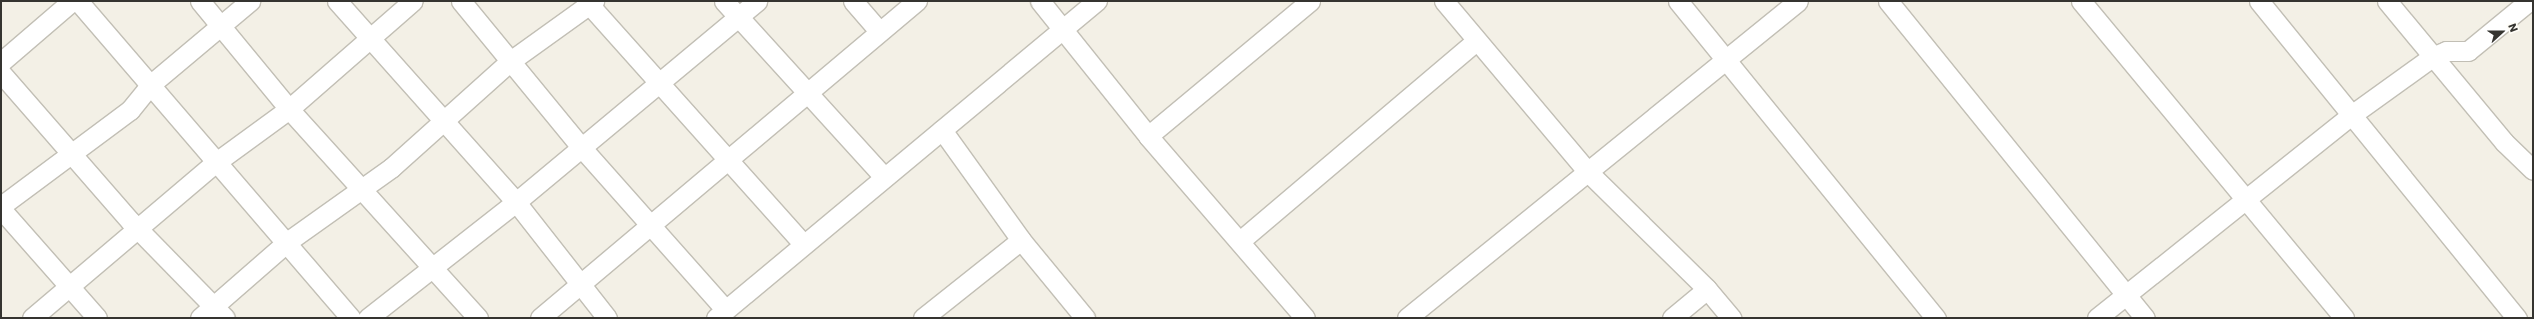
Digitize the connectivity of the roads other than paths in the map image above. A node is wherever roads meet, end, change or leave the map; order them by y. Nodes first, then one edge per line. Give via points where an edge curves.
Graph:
1 (72, 1) edge
2 (78, 1) edge
3 (200, 1) edge
4 (250, 1) edge
5 (337, 1) edge
6 (413, 1) edge
7 (461, 1) edge
8 (724, 1) edge
9 (758, 1) edge
10 (854, 1) edge
11 (917, 1) edge
12 (1040, 1) edge
13 (1097, 1) edge
14 (1310, 1) edge
15 (1444, 1) edge
16 (1678, 1) edge
17 (1798, 1) edge
18 (1888, 1) edge
19 (2080, 1) edge
20 (2259, 1) edge
21 (2387, 1) edge
22 (2529, 1) edge
23 (590, 2) edge
24 (739, 17) junction
25 (222, 26) junction
26 (1061, 29) junction
27 (879, 31) junction
28 (370, 40) junction
29 (1476, 41) junction
30 (2432, 56) junction
31 (1728, 59) junction
32 (1, 62) edge
33 (509, 62) junction
34 (1, 72) edge
35 (660, 80) junction
36 (150, 85) junction
37 (809, 93) junction
38 (289, 109) junction
39 (2350, 116) junction
40 (443, 122) junction
41 (942, 130) junction
42 (1148, 136) junction
43 (581, 147) junction
44 (74, 152) junction
45 (729, 161) junction
46 (214, 163) junction
47 (2533, 170) edge
48 (1587, 171) junction
49 (884, 177) junction
50 (364, 187) junction
51 (2244, 197) junction
52 (516, 202) junction
53 (1, 207) edge
54 (652, 224) junction
55 (141, 229) junction
56 (1021, 240) junction
57 (1240, 241) junction
58 (287, 242) junction
59 (802, 243) junction
60 (433, 266) junction
61 (580, 284) junction
62 (69, 286) junction
63 (1707, 289) junction
64 (2124, 294) junction
65 (220, 312) edge
66 (721, 314) edge
67 (32, 318) edge
68 (97, 318) edge
69 (200, 318) edge
70 (351, 318) edge
71 (368, 318) edge
72 (478, 318) edge
73 (540, 318) edge
74 (607, 318) edge
75 (923, 318) edge
76 (1085, 318) edge
77 (1304, 318) edge
78 (1407, 318) edge
79 (1672, 318) edge
80 (1731, 318) edge
81 (1936, 318) edge
82 (2097, 318) edge
83 (2145, 318) edge
84 (2344, 318) edge
85 (2517, 318) edge

1 - 32 street
2 - 36 street
3 - 25 street
4 - 25 street
5 - 28 street
6 - 28 street
7 - 33 street
8 - 24 street
9 - 24 street
10 - 27 street
11 - 27 street
12 - 26 street
13 - 26 street
14 - 42 street
15 - 29 street
16 - 31 street
17 - 31 street
18 - 64 street
19 - 51 street
20 - 39 street
21 - 30 street
22 - 30 street via 2468,51 2446,51
23 - 33 street
23 - 35 street
24 - 35 street
24 - 37 street
25 - 36 street
25 - 38 street
26 - 41 street
26 - 42 street
27 - 37 street
28 - 38 street
28 - 40 street
29 - 48 street
29 - 57 street
30 - 39 street
30 - 47 street via 2504,142
31 - 48 street
31 - 81 street
33 - 40 street
33 - 43 street
34 - 44 street
35 - 43 street
35 - 45 street
36 - 44 street via 130,110
36 - 46 street
37 - 45 street
37 - 49 street
38 - 46 street
38 - 50 street
39 - 51 street
39 - 85 street via 2431,209
40 - 50 street
40 - 52 street
41 - 49 street
41 - 56 street
42 - 57 street
43 - 52 street
43 - 54 street
44 - 53 street
44 - 55 street via 131,222
45 - 54 street
45 - 59 street
46 - 55 street
46 - 58 street
48 - 63 street
48 - 78 street
49 - 59 street
50 - 58 street
50 - 60 street
51 - 64 street
51 - 84 street
52 - 60 street
52 - 61 street
53 - 62 street
54 - 61 street
54 - 66 street
55 - 62 street
55 - 65 street
56 - 75 street
56 - 76 street
57 - 77 street
58 - 65 street
58 - 70 street
59 - 66 street
60 - 71 street
60 - 72 street
61 - 73 street
61 - 74 street
62 - 67 street
62 - 68 street
63 - 79 street
63 - 80 street
64 - 82 street
64 - 83 street
65 - 69 street

